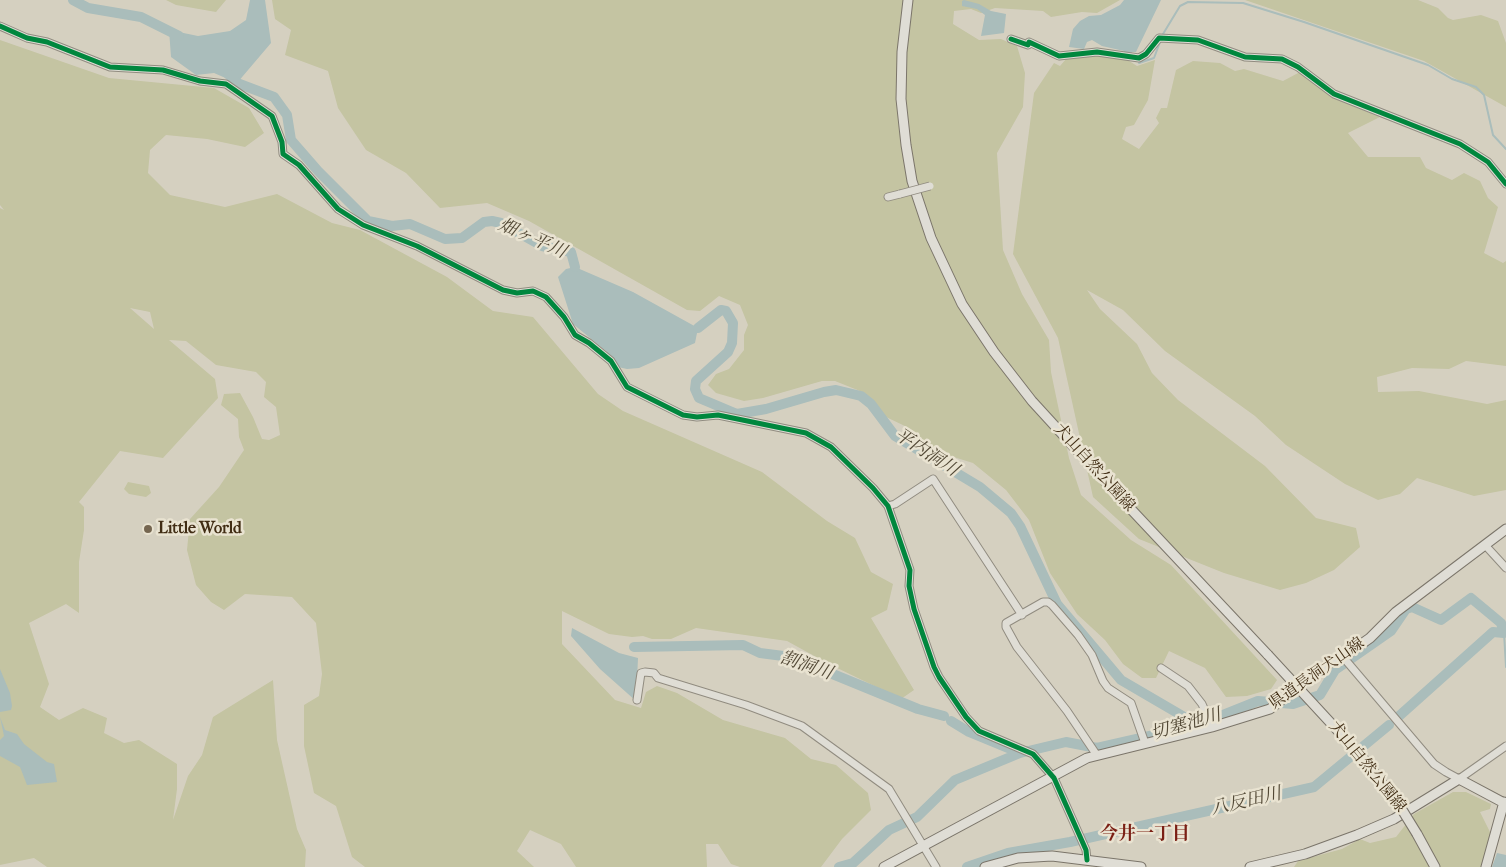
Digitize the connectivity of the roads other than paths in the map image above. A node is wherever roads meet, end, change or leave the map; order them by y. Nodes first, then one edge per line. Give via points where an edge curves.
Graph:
1 (908, 0) edge
2 (0, 26) edge
3 (1011, 38) dead end
4 (1506, 184) edge
5 (930, 186) dead end
6 (888, 197) dead end
7 (888, 506) junction
8 (1506, 529) edge
9 (1485, 544) junction
10 (1506, 568) edge
11 (1022, 615) junction
12 (1345, 661) junction
13 (1160, 668) dead end
14 (637, 700) dead end
15 (1212, 726) junction
16 (1144, 739) junction
17 (1506, 746) edge
18 (1096, 754) junction
19 (1052, 776) junction
20 (1459, 779) junction
21 (1505, 803) edge
22 (925, 846) junction
23 (1087, 860) junction
24 (884, 867) edge
25 (936, 867) edge
26 (985, 867) edge
27 (1141, 867) edge
28 (1250, 867) edge
29 (1435, 867) edge
30 (1486, 867) edge

1 - 29 main road, 犬山自然公園線, bridge via 901,99 907,153 912,181 931,238 962,304 1032,401 1363,758 1401,808
2 - 7 street via 110,67 163,70 200,81 226,84 272,116 283,154 299,164 332,204 349,218 417,246 503,290 517,293 533,291 546,297 575,334 611,361 623,384 674,411 697,418 718,415 817,438 850,465
3 - 4 street via 1028,45 1029,42 1059,56 1097,52 1139,58 1159,38 1198,40 1245,57 1282,60 1298,67 1334,94 1460,144 1490,164
5 - 6 street, bridge
7 - 11 street via 933,479
7 - 19 street via 910,570 910,597 934,667 966,717 979,731 1033,754
8 - 9 main road, 県道長洞犬山線
9 - 10 street
9 - 12 main road, 県道長洞犬山線 via 1405,604
11 - 16 street via 1043,602 1052,605 1092,655 1108,688 1131,703
11 - 18 street via 1006,623 1009,634
12 - 15 main road, 県道長洞犬山線 via 1328,664 1273,708
12 - 20 street via 1434,764
13 - 15 street via 1188,686
14 - 22 street via 641,674 654,673 658,678 802,726 889,790
15 - 16 main road, 県道長洞犬山線
16 - 18 main road, 県道長洞犬山線
17 - 20 street
18 - 19 main road, 県道長洞犬山線
19 - 22 main road, 県道長洞犬山線
19 - 23 street via 1081,839
20 - 21 main road
20 - 28 main road via 1394,818 1357,835 1296,857
21 - 30 main road
22 - 24 main road, 県道長洞犬山線
22 - 25 street
23 - 26 main road via 1028,856
23 - 27 main road

